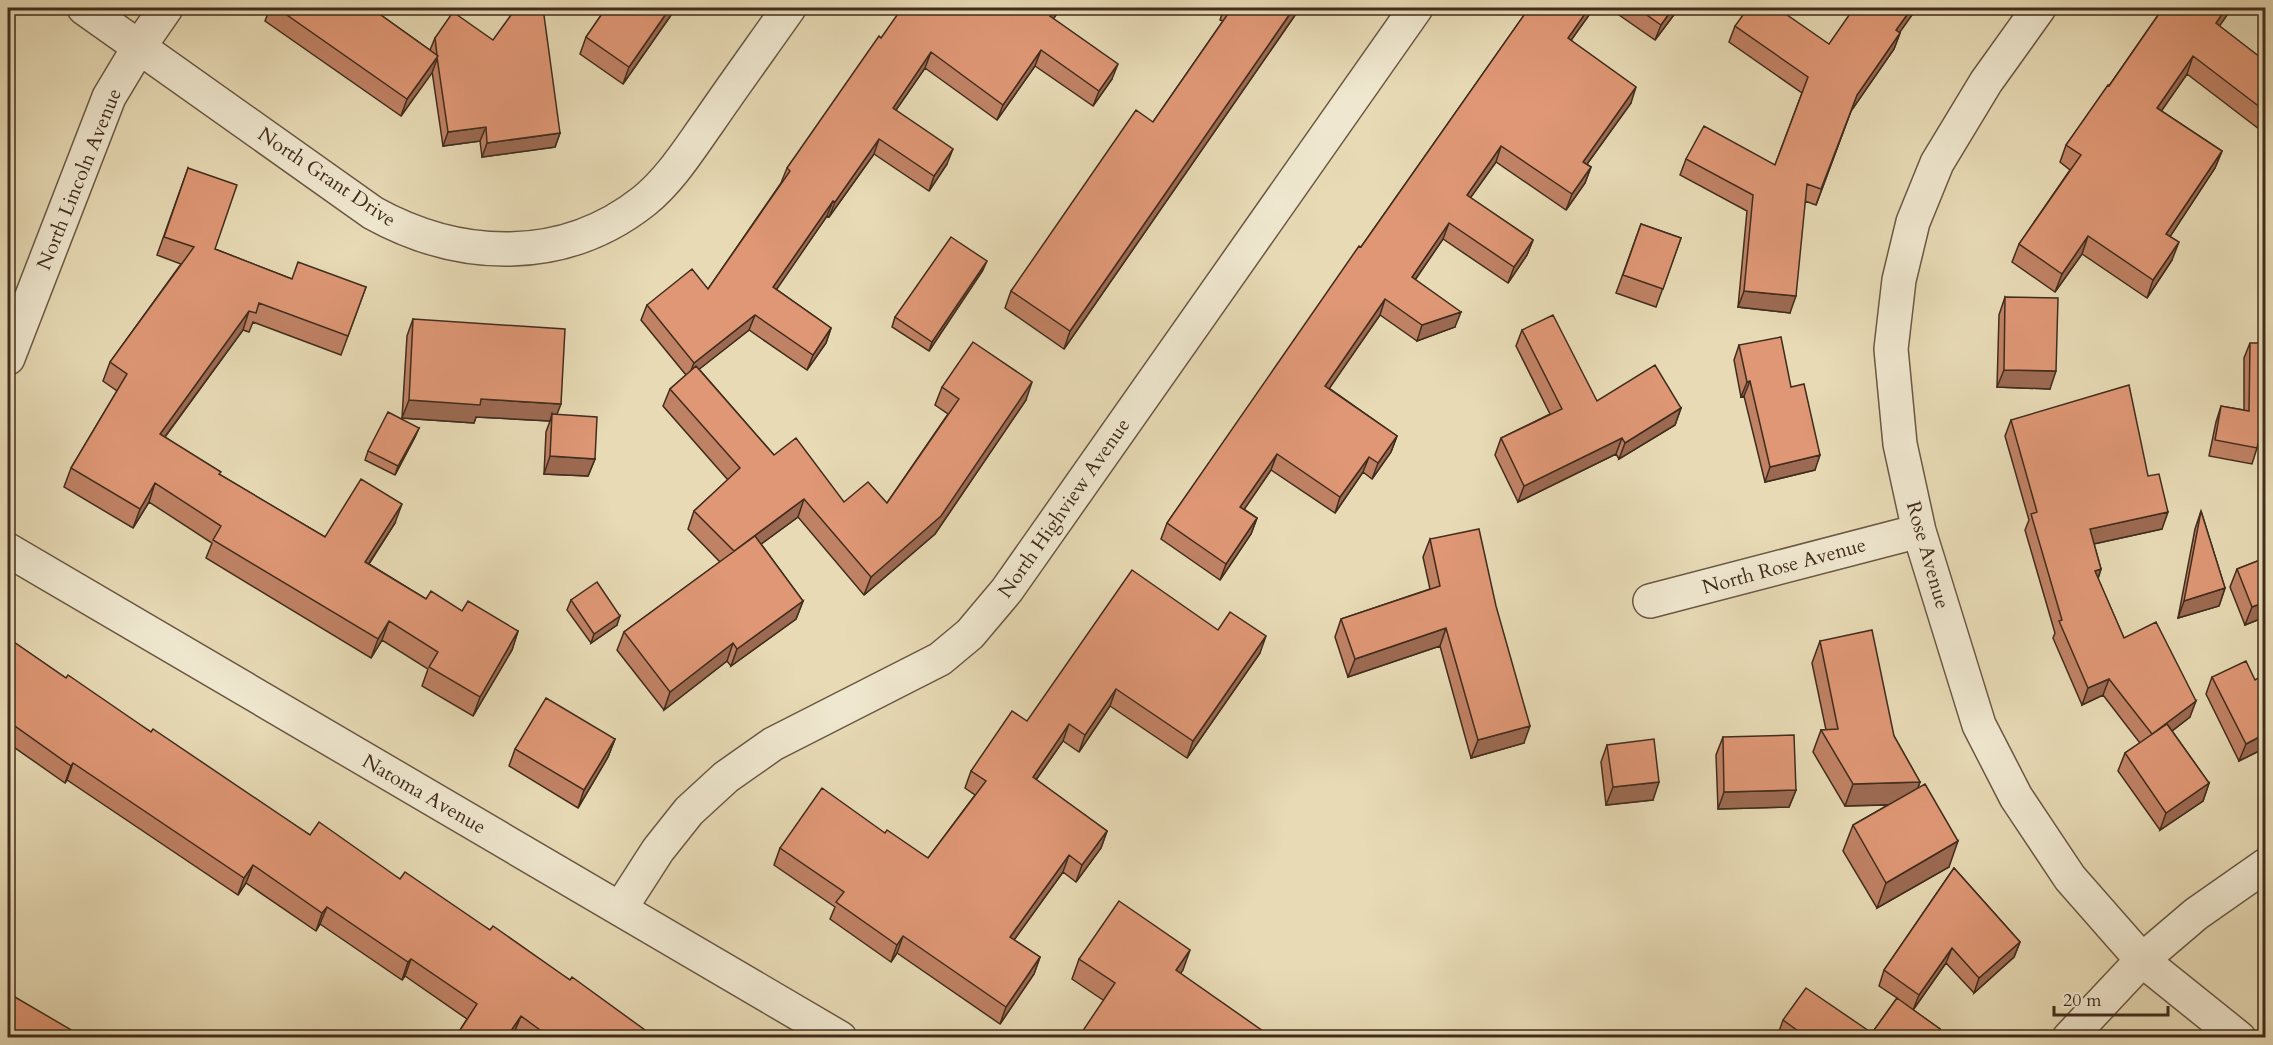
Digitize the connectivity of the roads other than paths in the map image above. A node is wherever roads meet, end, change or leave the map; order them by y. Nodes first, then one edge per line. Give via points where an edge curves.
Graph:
1 (84, 8) edge
2 (166, 8) edge
3 (789, 8) edge
4 (1416, 8) edge
5 (2039, 8) edge
6 (139, 47) junction
7 (8, 358) edge
8 (1919, 531) junction
9 (8, 550) edge
10 (1650, 601) dead end
11 (2265, 866) edge
12 (620, 909) junction
13 (2142, 960) junction
14 (840, 1038) edge
15 (2069, 1038) edge
16 (2239, 1038) edge

1 - 6 street, North Grant Drive
2 - 6 street, North Lincoln Avenue
3 - 6 street, North Grant Drive via 680,162 644,200 586,234 560,243 513,249 459,245 400,228 373,213
4 - 12 street, North Highview Avenue via 1007,590 970,634 940,658 773,744 726,777 689,811
5 - 8 street, Rose Avenue via 1986,82 1937,163 1913,222 1899,280 1891,349 1900,444
6 - 7 street, North Lincoln Avenue via 109,98
8 - 10 street, North Rose Avenue
8 - 13 street, Rose Avenue via 1979,725 2016,797 2070,878
9 - 12 street, Natoma Avenue
11 - 13 street via 2196,914
12 - 14 street, Natoma Avenue
13 - 15 street
13 - 16 street, Rose Avenue

